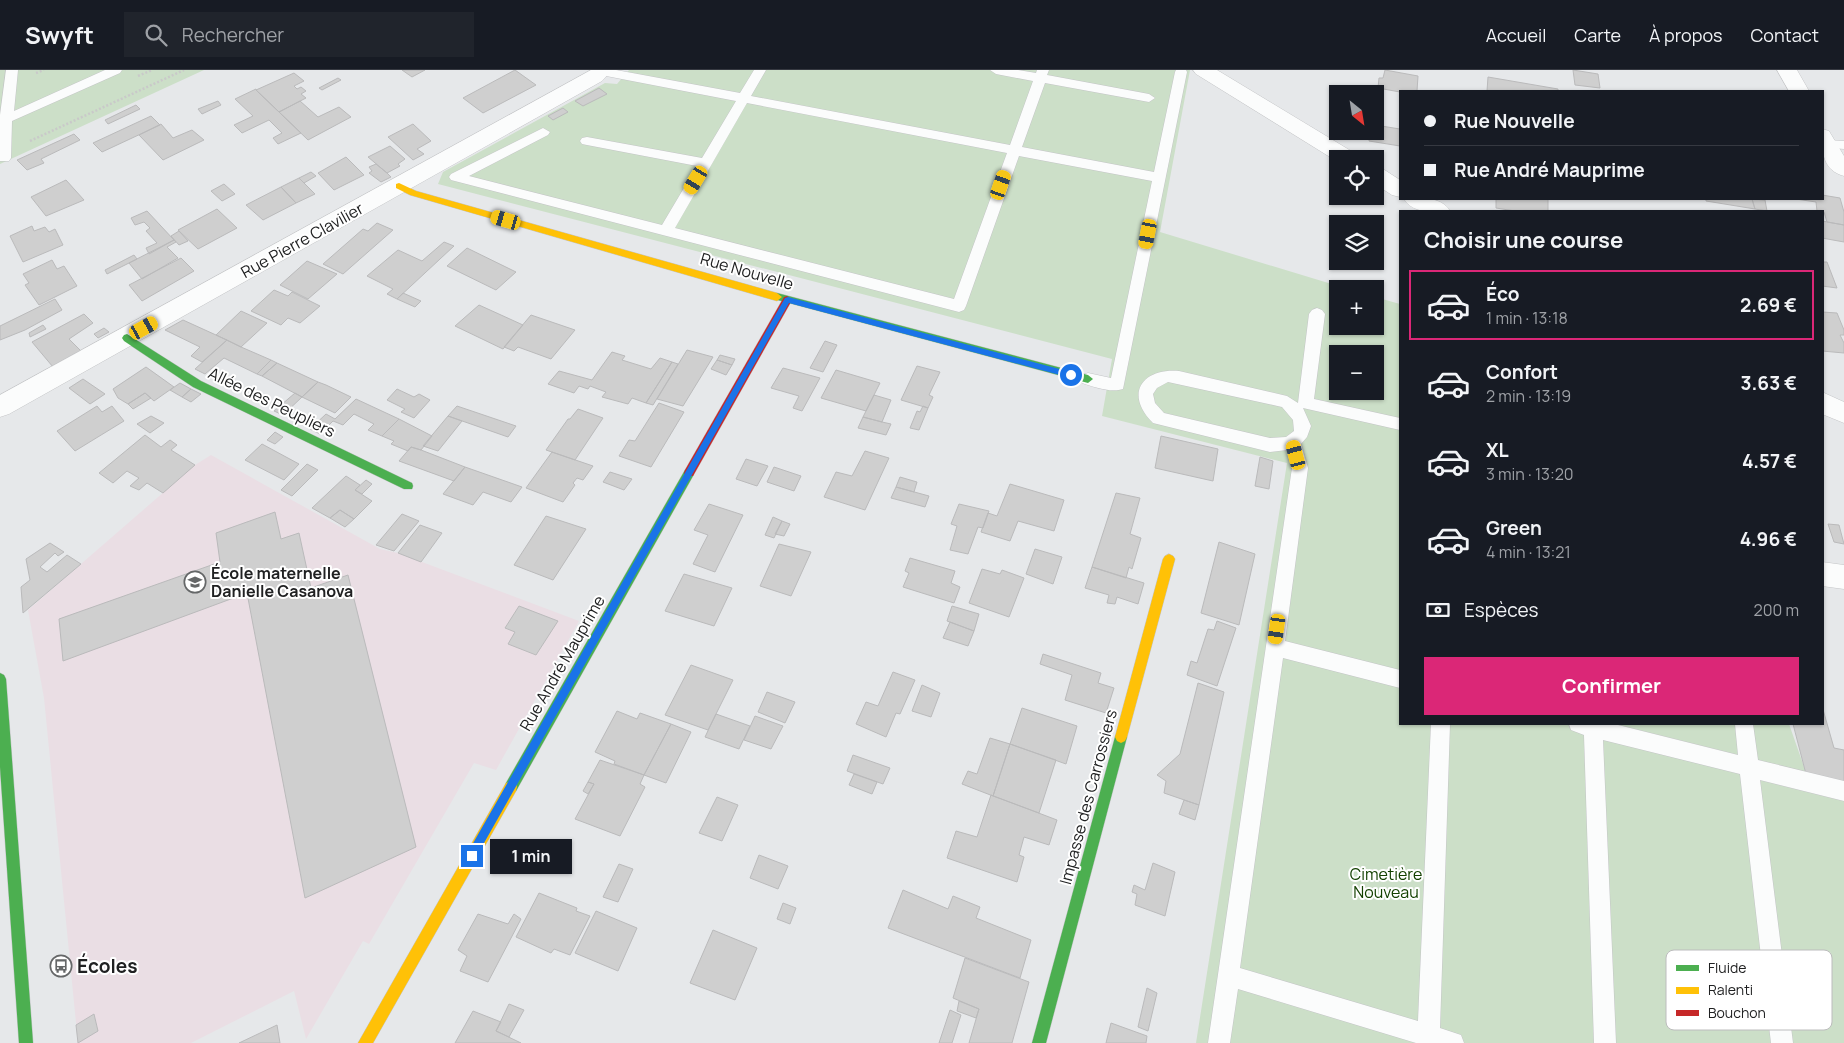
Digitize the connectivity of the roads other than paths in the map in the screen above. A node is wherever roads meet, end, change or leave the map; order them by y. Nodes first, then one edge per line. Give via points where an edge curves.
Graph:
1 (12, 70) edge
2 (116, 70) edge
3 (573, 70) edge
4 (760, 70) edge
5 (996, 70) edge
6 (1203, 70) edge
7 (1787, 70) edge
8 (1181, 72) dead end
9 (599, 73) edge
10 (634, 73) edge
11 (1042, 74) edge
12 (1797, 90) edge
13 (744, 98) junction
14 (1149, 98) dead end
15 (3, 121) edge
16 (543, 132) dead end
17 (587, 141) dead end
18 (1831, 141) edge
19 (1013, 150) junction
20 (1334, 150) edge
21 (4, 155) road end
22 (706, 163) junction
23 (1844, 169) edge
24 (1160, 178) junction
25 (1384, 180) edge
26 (399, 186) junction
27 (1399, 189) edge
28 (1417, 200) edge
29 (1436, 210) edge
30 (666, 231) junction
31 (788, 300) junction
32 (1317, 314) dead end
33 (127, 338) junction
34 (1088, 379) joint
35 (1117, 385) junction
36 (1145, 393) junction
37 (1824, 403) edge
38 (1301, 406) junction
39 (0, 407) edge
40 (1844, 413) edge
41 (1399, 424) edge
42 (1293, 442) junction
43 (408, 486) dead end
44 (1169, 559) dead end
45 (1824, 574) edge
46 (1844, 577) edge
47 (1274, 647) junction
48 (0, 679) edge
49 (1399, 679) edge
50 (1441, 725) edge
51 (1588, 725) edge
52 (1744, 725) edge
53 (1750, 767) junction
54 (1844, 791) edge
55 (1771, 950) edge
56 (1228, 975) junction
57 (1780, 1030) edge
58 (1428, 1039) edge
59 (26, 1043) edge
60 (365, 1043) edge
61 (1039, 1043) edge
62 (1219, 1043) edge
63 (1453, 1043) edge
64 (1605, 1043) edge
65 (1782, 1043) edge

1 - 15 lane
2 - 15 lane
3 - 9 street
4 - 13 lane
5 - 11 lane
6 - 20 street
7 - 12 street
8 - 24 lane
9 - 10 lane
9 - 26 street, Rue Pierre Clavilier
10 - 13 lane
11 - 14 lane
11 - 19 lane
13 - 19 lane
13 - 22 lane
15 - 21 lane
16 - 30 lane via 456,177
17 - 22 lane
18 - 23 street via 1835,160
19 - 24 lane
19 - 30 lane via 959,306
22 - 30 lane
24 - 35 lane
25 - 27 street
26 - 31 street, Rue Nouvelle via 413,193
26 - 33 street, Rue Pierre Clavilier
28 - 29 street
31 - 34 street, Rue Nouvelle
31 - 60 street, Rue André Mauprime
32 - 38 lane
33 - 39 street, Rue Pierre Clavilier
33 - 43 street, Allée des Peupliers via 198,384
34 - 35 lane
35 - 36 lane
36 - 38 lane via 1157,379 1179,377
36 - 42 lane via 1151,411 1170,422 1270,445 1282,446
37 - 40 street
38 - 41 lane
38 - 42 lane via 1304,428 1301,436
42 - 47 lane via 1300,468
44 - 61 street, Impasse des Carrossiers
45 - 46 street
47 - 49 lane
47 - 56 lane
48 - 59 street
50 - 58 lane
51 - 53 lane
51 - 64 lane
52 - 53 lane
53 - 54 lane
53 - 55 lane
56 - 58 lane
56 - 62 lane
57 - 65 lane
58 - 63 lane

